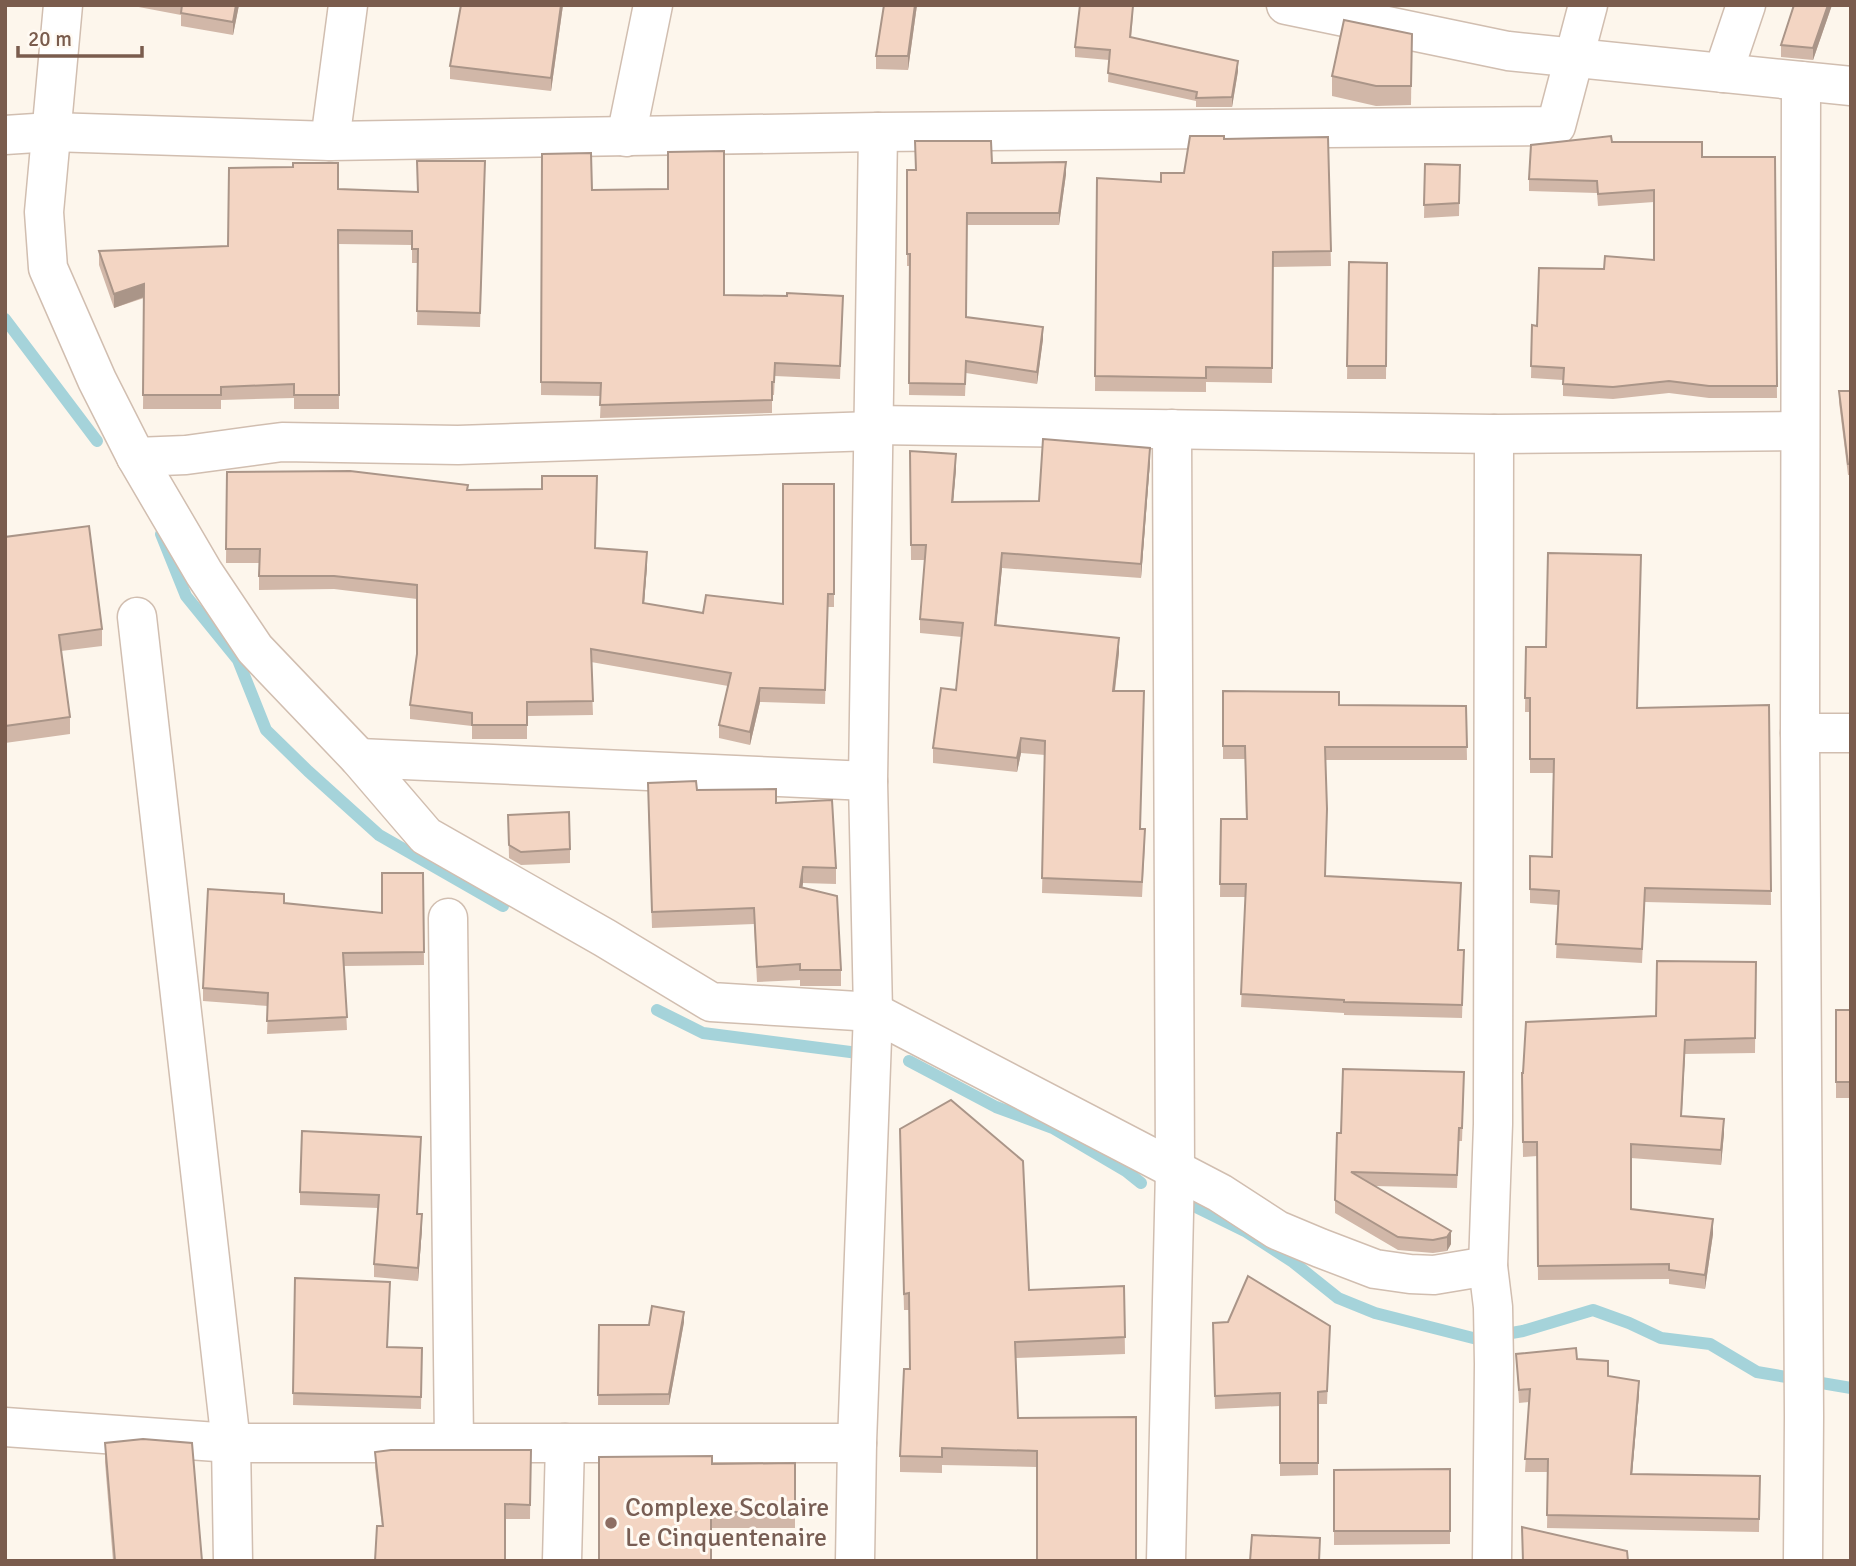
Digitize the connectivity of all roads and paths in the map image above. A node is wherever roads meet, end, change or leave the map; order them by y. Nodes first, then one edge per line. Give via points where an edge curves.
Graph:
1 (63, 5) edge
2 (348, 5) edge
3 (653, 5) edge
4 (1286, 5) edge
5 (1588, 5) edge
6 (1746, 5) edge
7 (1574, 59) junction
8 (1723, 73) junction
9 (1801, 81) junction
10 (1851, 86) edge
11 (51, 132) junction
12 (878, 132) junction
13 (5, 135) edge
14 (626, 137) junction
15 (330, 141) junction
16 (873, 428) junction
17 (1172, 429) junction
18 (1800, 431) junction
19 (1494, 434) junction
20 (136, 457) junction
21 (137, 617) dead end
22 (1800, 733) junction
23 (1851, 733) edge
24 (359, 758) junction
25 (868, 781) junction
26 (448, 918) dead end
27 (873, 1012) junction
28 (1175, 1170) junction
29 (1489, 1266) junction
30 (5, 1427) edge
31 (231, 1443) junction
32 (454, 1443) junction
33 (565, 1443) junction
34 (857, 1443) junction
35 (233, 1561) edge
36 (562, 1561) edge
37 (855, 1561) edge
38 (1166, 1561) edge
39 (1492, 1561) edge
40 (1803, 1561) edge

1 - 11 street
2 - 15 street
3 - 14 street
4 - 7 street via 1508,51
5 - 7 street
6 - 8 street
7 - 8 street
7 - 12 street via 1556,126
8 - 9 street
9 - 10 street
9 - 18 street
11 - 13 street
11 - 15 street
11 - 20 street via 44,212 48,268
12 - 14 street
12 - 16 street
14 - 15 street
16 - 17 street
16 - 20 street via 458,445 282,442
16 - 25 street
17 - 19 street
17 - 28 street
18 - 19 street
18 - 22 street
19 - 29 street
20 - 24 street via 255,649
21 - 31 street
22 - 23 street
22 - 40 street
24 - 25 street
24 - 27 street via 426,836 711,1002
25 - 27 street
26 - 32 street
27 - 28 street
27 - 34 street
28 - 29 street via 1278,1230 1375,1269 1434,1275
28 - 38 street
29 - 39 street via 1494,1364
30 - 31 street
31 - 32 street
31 - 35 street
32 - 33 street
33 - 34 street
33 - 36 street
34 - 37 street

